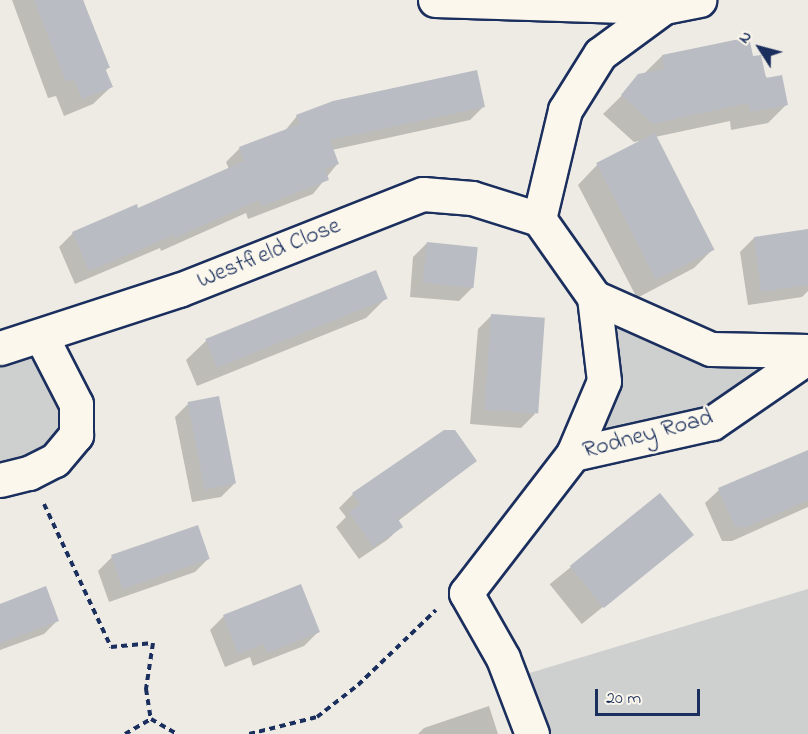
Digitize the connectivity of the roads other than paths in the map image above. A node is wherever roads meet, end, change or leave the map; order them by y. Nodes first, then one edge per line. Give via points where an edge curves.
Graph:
1 (435, 0) edge
2 (699, 0) edge
3 (664, 7) junction
4 (539, 219) junction
5 (594, 297) junction
6 (41, 336) junction
7 (0, 348) edge
8 (808, 351) edge
9 (808, 357) edge
10 (573, 454) junction
11 (15, 476) edge
12 (532, 734) edge

1 - 3 street
2 - 3 street
3 - 4 street via 600,54 565,110
4 - 5 street
4 - 6 street, Westfield Close via 472,198 423,194 179,290
5 - 8 street via 711,349
5 - 10 street via 604,381
6 - 7 street, Westfield Close
6 - 11 street via 76,404 76,435 55,460
9 - 10 street, Rodney Road via 712,423
10 - 12 street, Rodney Road via 466,593 503,658

